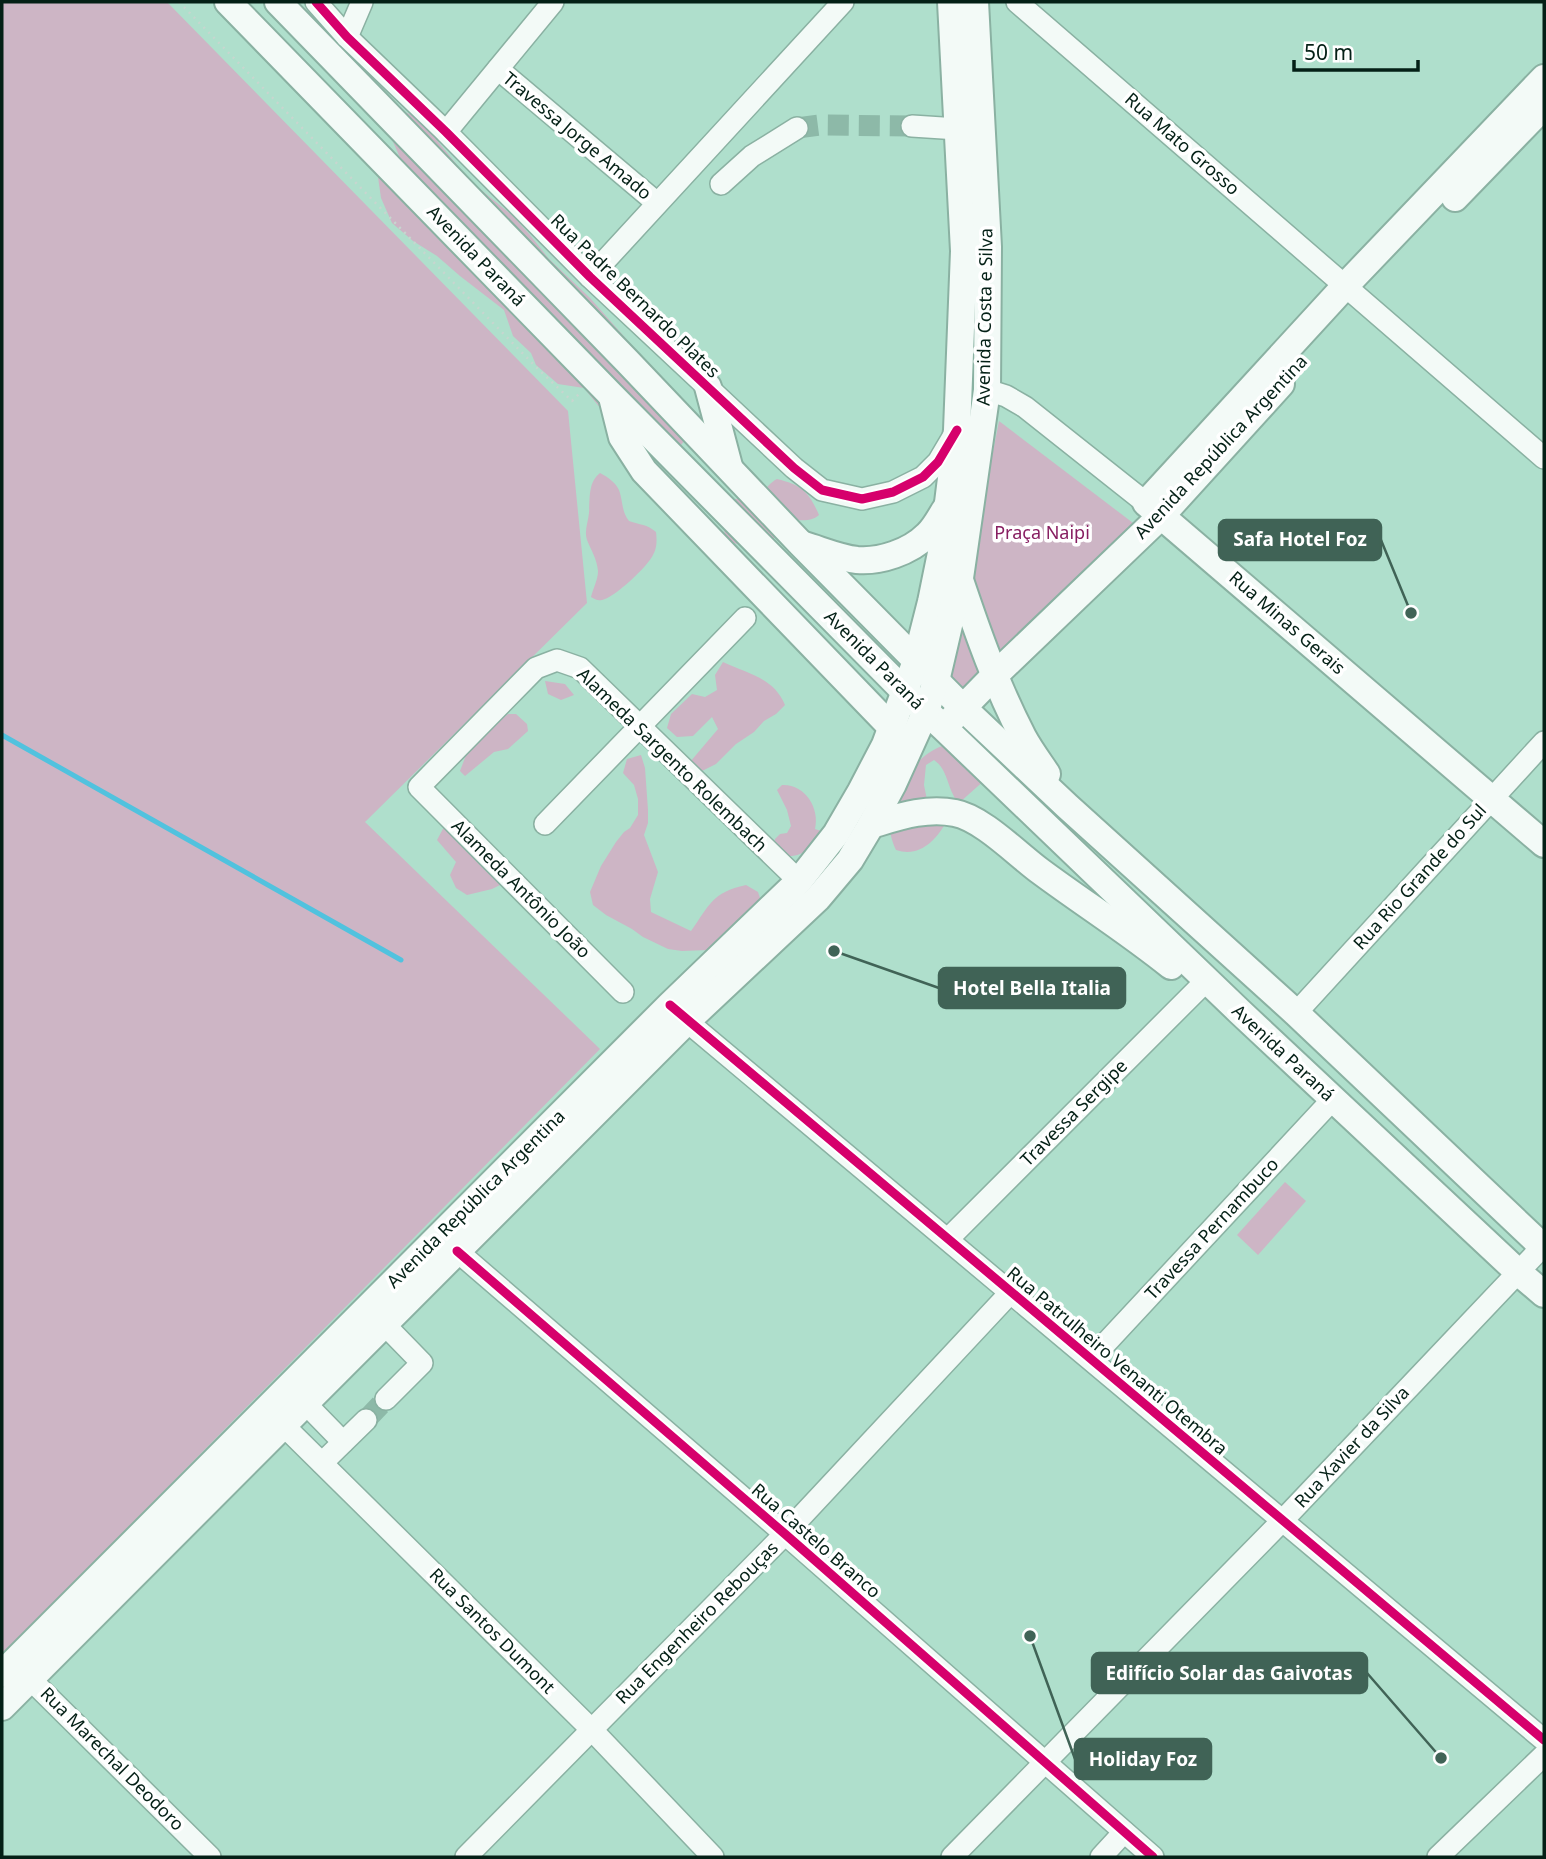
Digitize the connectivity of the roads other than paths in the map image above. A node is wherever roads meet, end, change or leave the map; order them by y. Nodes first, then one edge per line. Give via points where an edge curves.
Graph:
1 (228, 2) edge
2 (278, 2) edge
3 (316, 2) edge
4 (362, 2) edge
5 (553, 2) edge
6 (843, 2) edge
7 (951, 2) edge
8 (975, 2) edge
9 (1017, 2) edge
10 (347, 37) junction
11 (498, 69) junction
12 (1544, 78) edge
13 (1536, 113) edge
14 (912, 126) tunnel mouth
15 (797, 128) tunnel mouth
16 (958, 129) junction
17 (446, 132) junction
18 (721, 184) dead end
19 (657, 203) junction
20 (590, 277) junction
21 (1353, 291) junction
22 (603, 387) junction
23 (708, 387) junction
24 (987, 390) junction
25 (957, 430) junction
26 (1544, 458) edge
27 (731, 471) junction
28 (948, 503) junction
29 (1154, 510) junction
30 (801, 544) junction
31 (960, 578) junction
32 (745, 618) dead end
33 (916, 661) junction
34 (995, 675) junction
35 (936, 681) junction
36 (905, 692) junction
37 (962, 707) junction
38 (935, 720) junction
39 (639, 725) junction
40 (892, 728) junction
41 (1544, 742) edge
42 (419, 787) joint
43 (1492, 798) junction
44 (1067, 806) junction
45 (545, 824) dead end
46 (871, 825) junction
47 (1544, 844) edge
48 (799, 881) junction
49 (1199, 988) junction
50 (623, 992) dead end
51 (1239, 1011) junction
52 (678, 1013) junction
53 (1296, 1013) junction
54 (1332, 1099) junction
55 (948, 1239) junction
56 (1544, 1246) edge
57 (457, 1251) junction
58 (1518, 1272) junction
59 (1011, 1292) junction
60 (1544, 1294) edge
61 (385, 1325) junction
62 (1091, 1359) junction
63 (386, 1399) tunnel mouth
64 (305, 1404) junction
65 (275, 1417) junction
66 (366, 1420) tunnel mouth
67 (343, 1442) junction
68 (322, 1463) junction
69 (1282, 1521) junction
70 (785, 1534) junction
71 (15, 1671) edge
72 (2, 1707) edge
73 (592, 1730) junction
74 (1544, 1740) edge
75 (1544, 1755) edge
76 (1047, 1762) junction
77 (1124, 1832) junction
78 (209, 1857) edge
79 (466, 1857) edge
80 (713, 1857) edge
81 (952, 1857) edge
82 (1101, 1857) edge
83 (1153, 1857) edge
84 (1438, 1857) edge

1 - 22 main road, Avenida Paraná
2 - 27 main road, Avenida Paraná
3 - 10 street, Rua Padre Bernardo Plates
4 - 10 street
5 - 11 street
6 - 19 street
7 - 16 main road, Avenida Costa e Silva
8 - 24 main road, Avenida Costa e Silva via 988,247
9 - 21 street, Rua Mato Grosso
10 - 17 street, Rua Padre Bernardo Plates
11 - 17 street
11 - 19 street, Travessa Jorge Amado
12 - 13 main road, Avenida República Argentina
13 - 21 main road, Avenida República Argentina
14 - 16 street
15 - 18 street via 752,156
16 - 25 main road, Avenida Costa e Silva via 964,251
17 - 20 street, Rua Padre Bernardo Plates
19 - 20 street
20 - 23 street, Rua Padre Bernardo Plates
21 - 26 street, Rua Mato Grosso
21 - 29 main road, Avenida República Argentina
22 - 36 main road, Avenida Paraná
22 - 40 main road via 622,437 644,471
23 - 25 street, Rua Padre Bernardo Plates via 822,490 862,499 893,492 923,477
23 - 27 main road
24 - 29 street, Rua Minas Gerais via 1025,407
24 - 31 main road, Avenida Costa e Silva
25 - 28 main road, Avenida Costa e Silva
27 - 30 main road, Avenida Paraná
28 - 30 main road via 927,536 888,557 857,560
28 - 33 main road, Avenida Costa e Silva
29 - 34 main road, Avenida República Argentina
29 - 43 main road, Rua Minas Gerais
30 - 33 main road, Avenida Paraná
31 - 34 main road
31 - 35 main road, Avenida Costa e Silva
32 - 39 street
33 - 35 main road, Avenida Paraná
33 - 36 main road, Avenida Costa e Silva
34 - 37 main road, Avenida República Argentina
34 - 44 main road via 1024,738
35 - 37 main road, Avenida Paraná
35 - 38 main road, Avenida Costa e Silva
36 - 38 main road, Avenida Paraná
36 - 40 main road, Avenida República Argentina
37 - 38 main road, Avenida República Argentina
37 - 44 main road, Avenida Paraná
38 - 46 main road, Avenida República Argentina
38 - 51 main road, Avenida Paraná
39 - 42 street, Alameda Sargento Rolembach via 580,668 557,660 536,668
39 - 45 street
39 - 48 street, Alameda Sargento Rolembach
40 - 48 main road, Avenida República Argentina via 836,834
41 - 43 street, Rua Rio Grande do Sul
42 - 50 street, Alameda Antônio João
43 - 47 main road, Rua Minas Gerais
43 - 53 street, Rua Rio Grande do Sul
44 - 53 main road, Avenida Paraná
46 - 49 main road via 932,811 975,821
46 - 52 main road, Avenida República Argentina via 850,860 818,898
48 - 52 main road, Avenida República Argentina
49 - 51 main road
49 - 55 street, Travessa Sergipe
51 - 54 main road, Avenida Paraná
52 - 55 street, Rua Patrulheiro Venanti Otembra
52 - 57 main road, Avenida República Argentina
52 - 65 main road, Avenida República Argentina
53 - 56 main road, Avenida Paraná
54 - 58 main road, Avenida Paraná
54 - 62 street, Travessa Pernambuco
55 - 59 street, Rua Patrulheiro Venanti Otembra
56 - 58 street, Rua Xavier da Silva
57 - 61 main road, Avenida República Argentina
57 - 70 street, Rua Castelo Branco
58 - 60 main road, Avenida Paraná
58 - 69 street, Rua Xavier da Silva
59 - 62 street, Rua Patrulheiro Venanti Otembra
59 - 70 street, Rua Engenheiro Rebouças
61 - 63 street via 422,1363
61 - 64 main road, Avenida República Argentina
62 - 69 street, Rua Patrulheiro Venanti Otembra
64 - 65 main road, Avenida República Argentina
64 - 67 street
65 - 68 street, Rua Santos Dumont
65 - 71 main road, Avenida República Argentina
66 - 67 street
67 - 68 street
68 - 73 street, Rua Santos Dumont
69 - 74 street, Rua Patrulheiro Venanti Otembra
69 - 76 street, Rua Xavier da Silva
70 - 73 street, Rua Engenheiro Rebouças
70 - 76 street, Rua Castelo Branco
71 - 72 main road, Avenida República Argentina
71 - 78 street, Rua Marechal Deodoro
73 - 79 street, Rua Engenheiro Rebouças
73 - 80 street, Rua Santos Dumont
75 - 84 street
76 - 77 street, Rua Castelo Branco
76 - 81 street, Rua Xavier da Silva
77 - 82 street
77 - 83 street, Rua Castelo Branco

